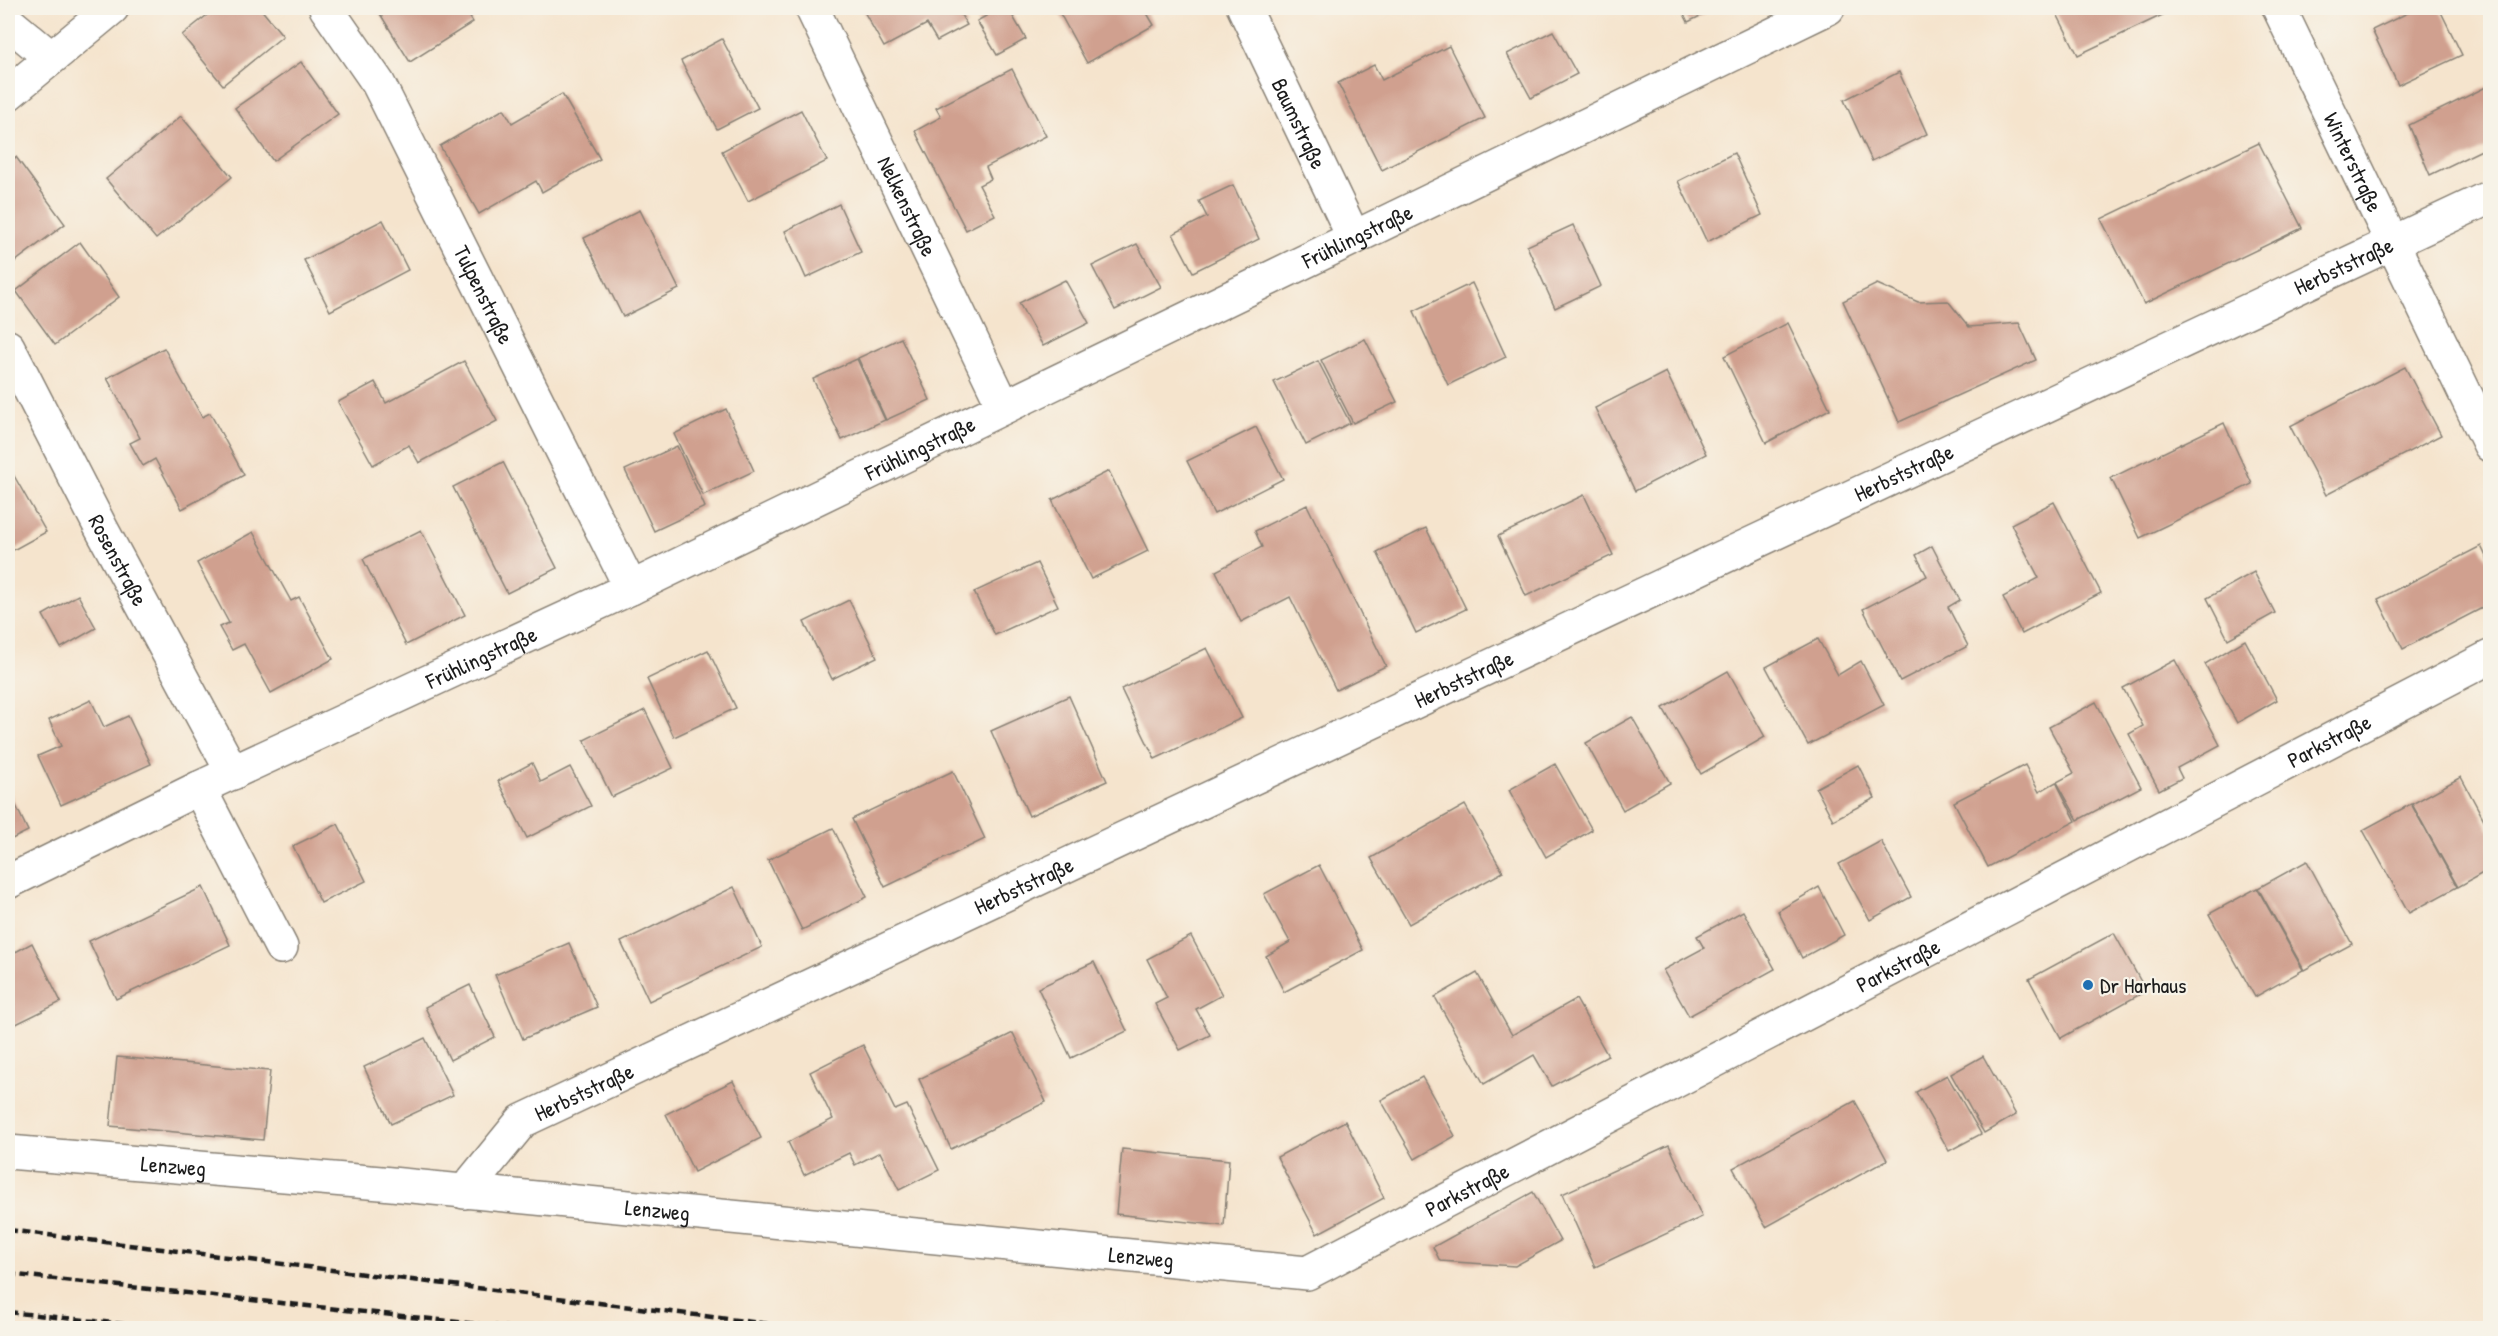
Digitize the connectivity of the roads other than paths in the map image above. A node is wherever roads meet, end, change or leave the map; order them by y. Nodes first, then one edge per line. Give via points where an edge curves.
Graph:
1 (112, 8) edge
2 (326, 8) edge
3 (812, 8) edge
4 (1244, 8) edge
5 (1828, 8) edge
6 (2279, 8) edge
7 (8, 22) edge
8 (50, 57) junction
9 (8, 94) edge
10 (2490, 197) edge
11 (1354, 237) junction
12 (2392, 243) junction
13 (8, 347) edge
14 (1004, 407) junction
15 (2490, 445) edge
16 (631, 588) junction
17 (2490, 657) edge
18 (233, 773) junction
19 (199, 788) junction
20 (8, 882) edge
21 (281, 947) dead end
22 (8, 1152) edge
23 (464, 1192) junction
24 (1306, 1273) joint

1 - 8 street
2 - 16 street, Tulpenstraße via 378,83
3 - 14 street, Nelkenstraße
4 - 11 street, Baumstraße
5 - 11 street, Frühlingstraße
6 - 12 street, Winterstraße
7 - 8 street
8 - 9 street
10 - 12 street, Herbststraße
11 - 14 street, Frühlingstraße
12 - 15 street, Winterstraße
12 - 23 street, Herbststraße via 522,1121
13 - 18 street, Rosenstraße
14 - 16 street, Frühlingstraße
16 - 18 street, Frühlingstraße
17 - 24 street, Parkstraße
18 - 19 street, Frühlingstraße
19 - 20 street, Frühlingstraße
19 - 21 street
22 - 23 street, Lenzweg
23 - 24 street, Lenzweg

